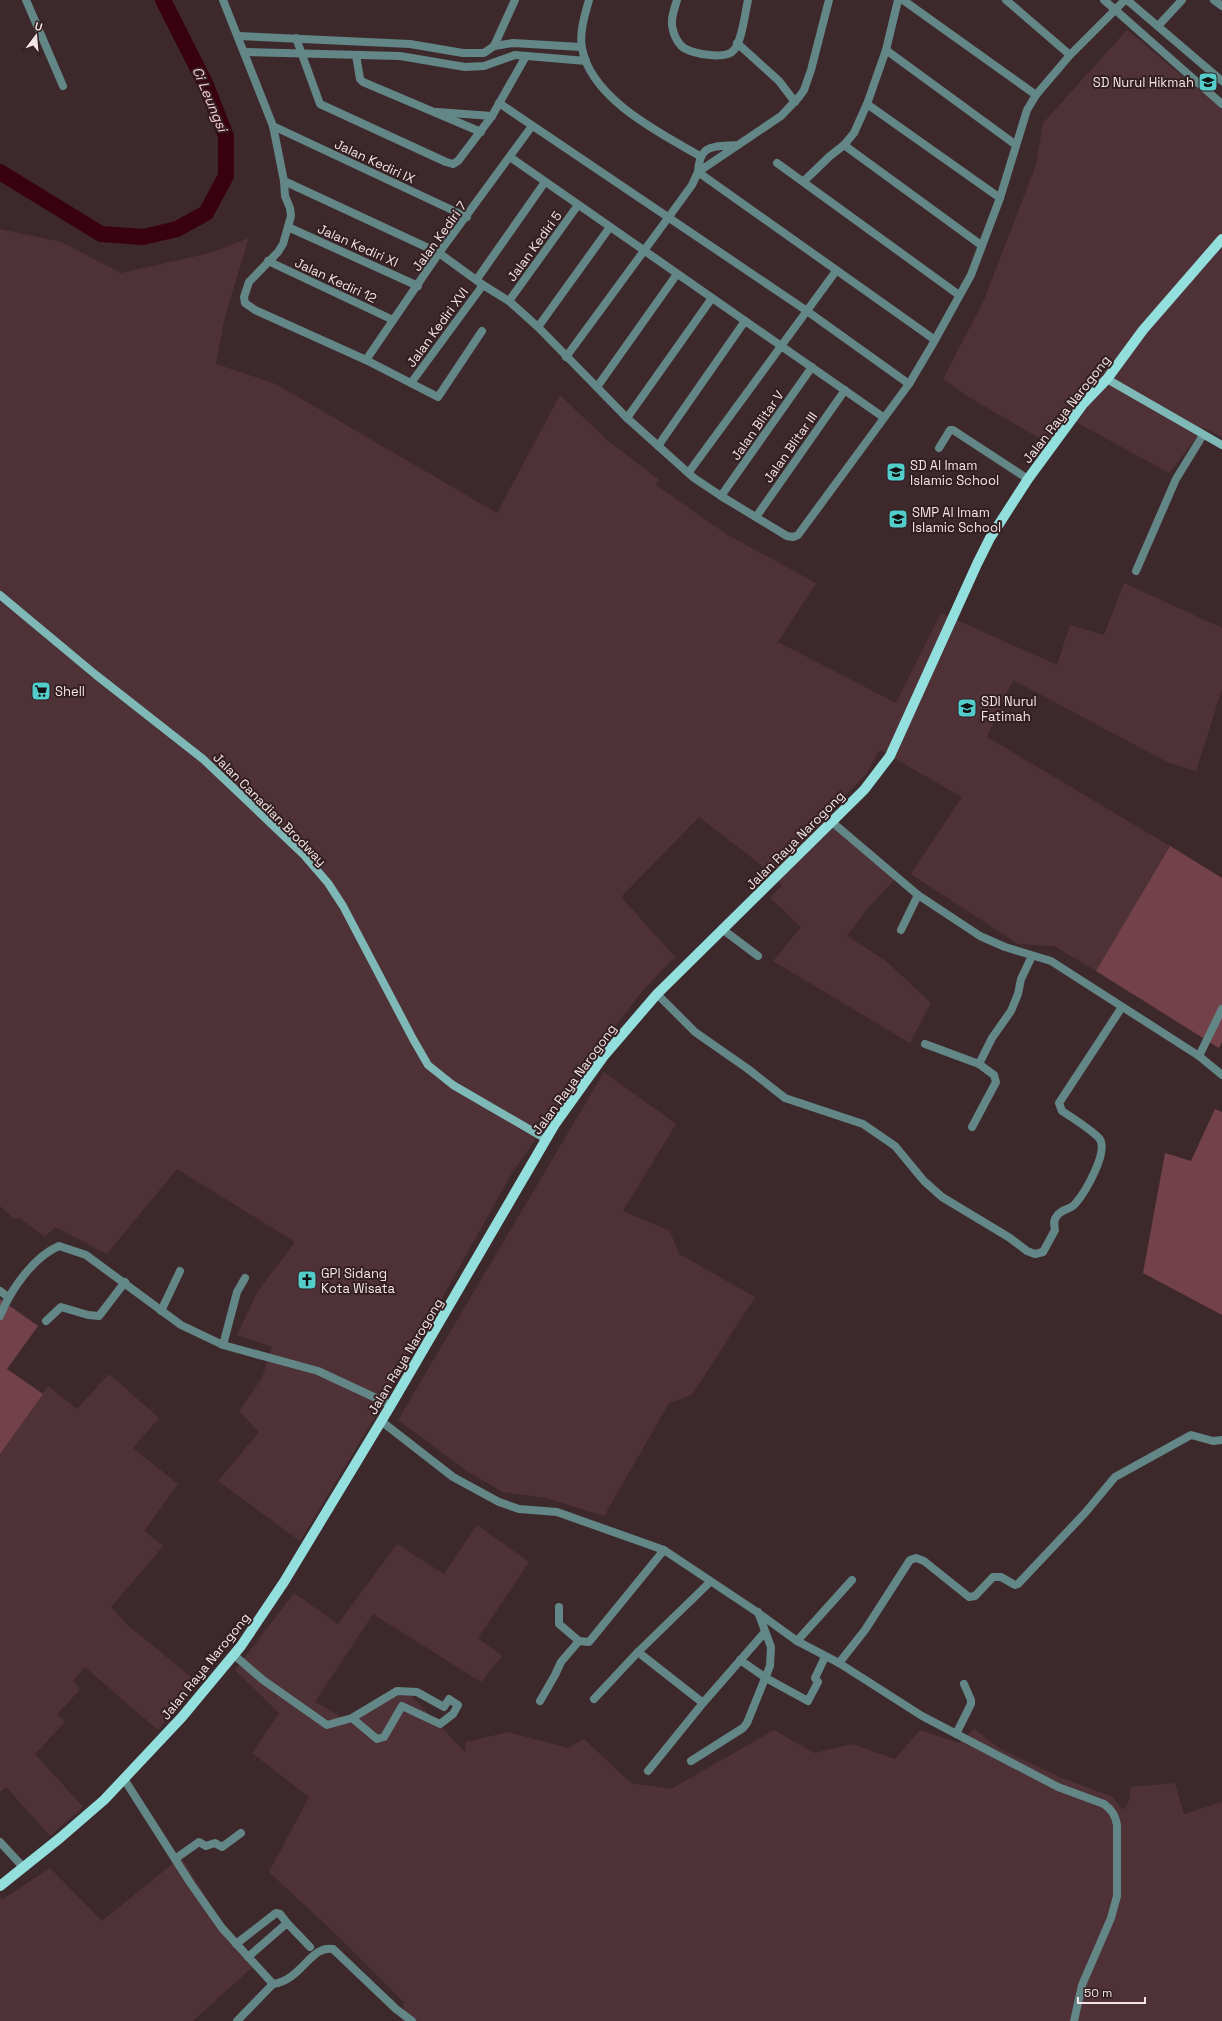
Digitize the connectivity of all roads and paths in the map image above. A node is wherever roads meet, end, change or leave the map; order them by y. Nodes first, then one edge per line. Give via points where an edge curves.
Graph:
1 (26, 0) edge
2 (223, 0) edge
3 (515, 0) edge
4 (589, 0) edge
5 (677, 0) edge
6 (748, 0) edge
7 (829, 0) edge
8 (898, 0) edge
9 (903, 0) edge
10 (1006, 0) edge
11 (1104, 0) edge
12 (1126, 0) edge
13 (1182, 0) edge
14 (1214, 0) edge
15 (1222, 6) edge
16 (1116, 11) junction
17 (1158, 26) junction
18 (238, 36) junction
19 (296, 38) junction
20 (737, 43) junction
21 (494, 46) junction
22 (581, 47) junction
23 (886, 50) junction
24 (244, 52) junction
25 (301, 52) junction
26 (356, 54) junction
27 (1070, 55) junction
28 (526, 56) junction
29 (586, 61) junction
30 (1222, 81) edge
31 (63, 86) dead end
32 (1036, 95) junction
33 (795, 102) junction
34 (499, 103) junction
35 (868, 104) junction
36 (1222, 104) edge
37 (434, 112) junction
38 (492, 116) junction
39 (273, 126) junction
40 (532, 126) junction
41 (481, 132) junction
42 (738, 145) junction
43 (844, 145) junction
44 (1016, 145) junction
45 (700, 156) junction
46 (510, 157) junction
47 (777, 163) dead end
48 (698, 172) junction
49 (284, 181) junction
50 (804, 181) junction
51 (545, 182) junction
52 (1000, 198) junction
53 (578, 205) junction
54 (467, 217) junction
55 (668, 218) junction
56 (288, 227) junction
57 (610, 227) junction
58 (1221, 242) edge
59 (981, 245) junction
60 (643, 250) junction
61 (439, 253) junction
62 (268, 262) junction
63 (836, 271) junction
64 (678, 274) junction
65 (480, 282) junction
66 (418, 286) junction
67 (960, 295) junction
68 (712, 298) junction
69 (509, 301) junction
70 (807, 311) junction
71 (393, 320) junction
72 (745, 321) junction
73 (538, 327) junction
74 (482, 331) dead end
75 (935, 340) junction
76 (781, 346) junction
77 (566, 357) junction
78 (366, 360) junction
79 (812, 367) junction
80 (1107, 379) junction
81 (411, 383) junction
82 (909, 384) junction
83 (597, 387) junction
84 (845, 390) junction
85 (883, 417) junction
86 (627, 418) junction
87 (1203, 435) junction
88 (1222, 445) edge
89 (658, 446) junction
90 (939, 448) dead end
91 (689, 472) junction
92 (1028, 479) junction
93 (721, 496) junction
94 (756, 517) junction
95 (1136, 571) dead end
96 (0, 594) edge
97 (832, 822) junction
98 (918, 895) junction
99 (722, 929) junction
100 (901, 930) dead end
101 (758, 956) dead end
102 (1032, 956) junction
103 (657, 994) junction
104 (1122, 1007) junction
105 (1222, 1009) edge
106 (926, 1044) dead end
107 (1199, 1056) junction
108 (979, 1064) junction
109 (1222, 1074) edge
110 (972, 1127) dead end
111 (546, 1139) junction
112 (180, 1271) dead end
113 (245, 1278) dead end
114 (125, 1282) junction
115 (0, 1292) edge
116 (8, 1298) junction
117 (160, 1311) junction
118 (0, 1316) edge
119 (46, 1321) dead end
120 (223, 1345) junction
121 (391, 1405) junction
122 (382, 1421) junction
123 (1222, 1440) edge
124 (664, 1550) junction
125 (852, 1580) dead end
126 (710, 1582) junction
127 (558, 1607) dead end
128 (757, 1612) junction
129 (765, 1632) junction
130 (579, 1641) junction
131 (797, 1641) junction
132 (638, 1652) junction
133 (234, 1655) junction
134 (825, 1657) junction
135 (740, 1660) junction
136 (839, 1663) junction
137 (766, 1678) junction
138 (964, 1684) dead end
139 (594, 1699) dead end
140 (540, 1701) dead end
141 (703, 1703) junction
142 (352, 1718) junction
143 (956, 1734) junction
144 (691, 1761) dead end
145 (648, 1771) dead end
146 (124, 1779) junction
147 (241, 1833) dead end
148 (0, 1842) edge
149 (175, 1859) junction
150 (24, 1868) junction
151 (0, 1886) edge
152 (287, 1923) junction
153 (236, 1944) junction
154 (310, 1947) dead end
155 (248, 1957) junction
156 (273, 1984) junction
157 (237, 2021) edge
158 (412, 2021) edge
159 (1074, 2021) edge

1 - 31 street
2 - 18 street
3 - 21 street
4 - 22 street
5 - 20 street via 672,21 676,38 684,48 719,57 734,51
6 - 20 street
7 - 33 street via 811,70 804,90
8 - 23 street
9 - 32 street
10 - 27 street
11 - 16 street
12 - 16 street
12 - 17 street
13 - 17 street
14 - 15 street
16 - 27 street
16 - 36 street
17 - 30 street
18 - 19 street
18 - 24 street
19 - 21 street via 410,44 464,53 484,53
19 - 25 street
20 - 33 street via 779,81
21 - 22 street via 513,43
22 - 29 street
23 - 35 street
23 - 44 street
24 - 25 street
24 - 39 street
25 - 26 street
25 - 41 street via 320,104 446,162 453,164 458,161
26 - 28 street via 400,56 465,67 484,66 515,55
26 - 37 street via 360,79 363,82
27 - 32 street
28 - 29 street
28 - 34 street
29 - 45 street via 601,85 634,117
32 - 44 street via 1027,110
33 - 42 street via 781,116
34 - 38 street
34 - 40 street
35 - 43 street via 854,132
35 - 52 street
37 - 38 street
37 - 41 street
38 - 41 street
39 - 49 street
39 - 54 street, Jalan Kediri IX
40 - 46 street, Jalan Kediri 7
40 - 55 street
42 - 45 street via 720,146 704,151
42 - 48 street
43 - 50 street
43 - 59 street
44 - 52 street
45 - 48 street
46 - 51 street
46 - 54 street, Jalan Kediri 7
47 - 50 street
48 - 55 street
48 - 63 street
49 - 56 street via 284,196 291,216
49 - 61 street
50 - 67 street
51 - 53 street
51 - 65 street, Jalan Kediri XVI
52 - 59 street
53 - 57 street
53 - 69 street, Jalan Kediri 5
54 - 61 street, Jalan Kediri 7
55 - 60 street
55 - 70 street
56 - 62 street via 283,244
56 - 66 street, Jalan Kediri XI
57 - 60 street
57 - 73 street
58 - 80 main road, Jalan Raya Narogong via 1143,330
59 - 67 street via 971,275
60 - 64 street
60 - 77 street
61 - 65 street
61 - 66 street, Jalan Kediri 7
62 - 71 street, Jalan Kediri 12
62 - 78 street via 249,282 245,292 245,303 255,310
63 - 70 street
63 - 75 street
64 - 68 street
64 - 83 street
65 - 69 street
65 - 81 street, Jalan Kediri XVI
66 - 71 street, Jalan Kediri 7
67 - 75 street
68 - 72 street
68 - 86 street
69 - 73 street
70 - 76 street
70 - 82 street
71 - 78 street, Jalan Kediri 7
72 - 76 street
72 - 89 street
73 - 77 street
74 - 81 street via 438,397
75 - 82 street
76 - 79 street
76 - 91 street
77 - 83 street
78 - 81 street
79 - 84 street
79 - 93 street, Jalan Blitar V
80 - 87 street
80 - 92 main road, Jalan Raya Narogong via 1083,404
82 - 85 street
83 - 86 street
84 - 85 street
84 - 94 street, Jalan Blitar III
85 - 94 street via 798,535 787,536
86 - 89 street
87 - 88 street
87 - 95 street via 1176,478
89 - 91 street
90 - 92 street via 950,430 953,430
91 - 93 street
92 - 97 main road, Jalan Raya Narogong via 990,538 977,564 890,756 864,790
93 - 94 street
96 - 111 street, Jalan Canadian Brodway via 96,675 203,759 303,854 328,883 343,906 428,1065 453,1085
97 - 98 street
97 - 99 main road, Jalan Raya Narogong
98 - 100 street
98 - 102 street via 980,936
99 - 101 street
99 - 103 main road, Jalan Raya Narogong
102 - 104 street via 1051,961
102 - 108 street via 1011,1010 992,1038
103 - 104 street via 695,1032 785,1098 863,1124 895,1146 924,1181 942,1197 1035,1254 1046,1249 1055,1230 1057,1216 1074,1205 1096,1171 1102,1148 1099,1139 1062,1111 1059,1104
103 - 111 main road, Jalan Raya Narogong via 603,1057
104 - 107 street
105 - 107 street
106 - 108 street
107 - 109 street
108 - 110 street via 994,1074 996,1082
111 - 121 main road, Jalan Raya Narogong
112 - 117 street
113 - 120 street via 237,1292
114 - 116 street via 86,1255 58,1246 46,1251 37,1260
114 - 117 street
114 - 119 street via 99,1316 61,1307
115 - 116 street
116 - 118 street
117 - 120 street via 181,1325
120 - 121 street via 318,1371
121 - 122 main road, Jalan Raya Narogong
122 - 124 street via 453,1477 499,1502 519,1509 557,1512
122 - 133 main road, Jalan Raya Narogong via 280,1588
123 - 136 street via 1213,1441 1191,1435 1115,1477 1018,1584 1015,1585 1001,1577 993,1577 975,1596 968,1597 924,1561 916,1558 910,1560 865,1630
124 - 126 street
124 - 130 street via 592,1641
125 - 131 street
126 - 128 street
126 - 132 street
127 - 130 street via 559,1624
128 - 129 street
128 - 131 street
129 - 135 street
129 - 137 street via 770,1647 770,1666
130 - 140 street via 561,1662
131 - 134 street
132 - 139 street
132 - 141 street
133 - 142 street via 263,1680 327,1725
133 - 146 main road, Jalan Raya Narogong
134 - 136 street
134 - 137 street via 815,1678 818,1682 808,1701
135 - 137 street
135 - 141 street
136 - 143 street via 922,1716
137 - 144 street via 743,1728
138 - 143 street via 971,1704
141 - 145 street
142 - 142 street via 397,1691 417,1692 444,1707 449,1699 458,1705 440,1724 402,1706 384,1737 377,1739
143 - 159 street via 1058,1787 1104,1804 1114,1813 1117,1825 1117,1896 1111,1918 1082,1985
146 - 149 street
146 - 150 main road, Jalan Raya Narogong via 104,1800
147 - 149 street via 222,1847 214,1843 206,1846 199,1842
148 - 150 street
149 - 153 street via 222,1928
150 - 151 main road, Jalan Raya Narogong
152 - 153 street via 276,1913
152 - 154 street
152 - 155 street
153 - 155 street
155 - 156 street
156 - 157 street
156 - 158 street via 281,1983 296,1974 317,1952 325,1948 333,1949

